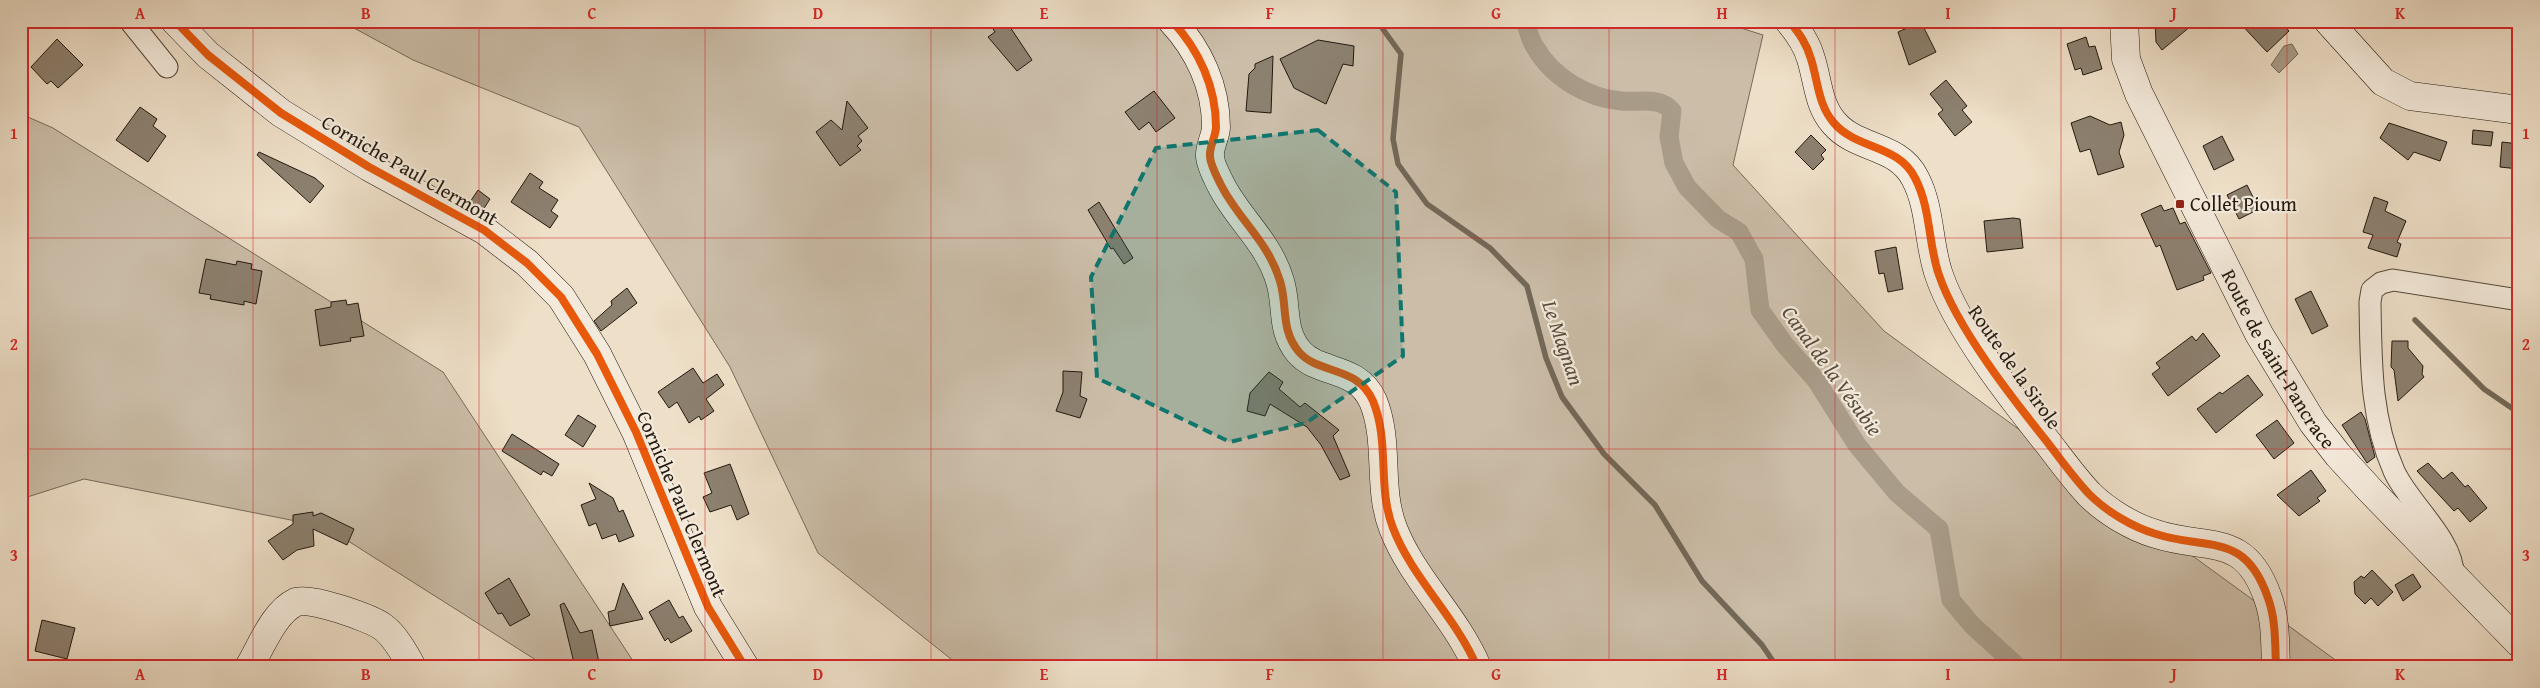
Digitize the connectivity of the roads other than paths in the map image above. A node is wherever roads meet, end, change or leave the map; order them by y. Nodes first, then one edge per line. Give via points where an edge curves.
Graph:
1 (130, 21) edge
2 (175, 21) edge
3 (1172, 21) edge
4 (1789, 21) edge
5 (2124, 21) edge
6 (2328, 21) edge
7 (167, 67) dead end
8 (2519, 110) edge
9 (2519, 300) edge
10 (2453, 577) junction
11 (2519, 643) edge
12 (249, 667) edge
13 (412, 667) edge
14 (745, 667) edge
15 (1477, 667) edge
16 (2276, 667) edge

1 - 7 street
2 - 14 street, Corniche Paul Clermont via 208,55 280,113 369,167 484,230 527,263 561,297 597,354 636,432 708,608
3 - 15 street via 1200,59 1213,100 1216,128 1210,156 1221,185 1272,257 1281,283 1288,337 1301,354 1358,382 1372,400 1381,428 1386,510 1393,529
4 - 16 street, Route de la Sirole via 1805,44 1820,99 1832,121 1849,135 1897,156 1911,170 1922,194 1932,256 1943,287 1980,350 2025,415 2081,485 2109,509 2154,534 2228,548 2249,563 2263,585 2271,609
5 - 10 street, Route de Saint-Pancrace via 2126,59 2139,94 2260,334 2313,423 2338,455
6 - 8 street via 2383,82 2410,96
9 - 10 street via 2392,280 2372,290 2372,383 2377,418 2394,472 2445,545
10 - 11 street, Route de Saint-Pancrace
12 - 13 street via 286,609 297,601 309,601 384,627

